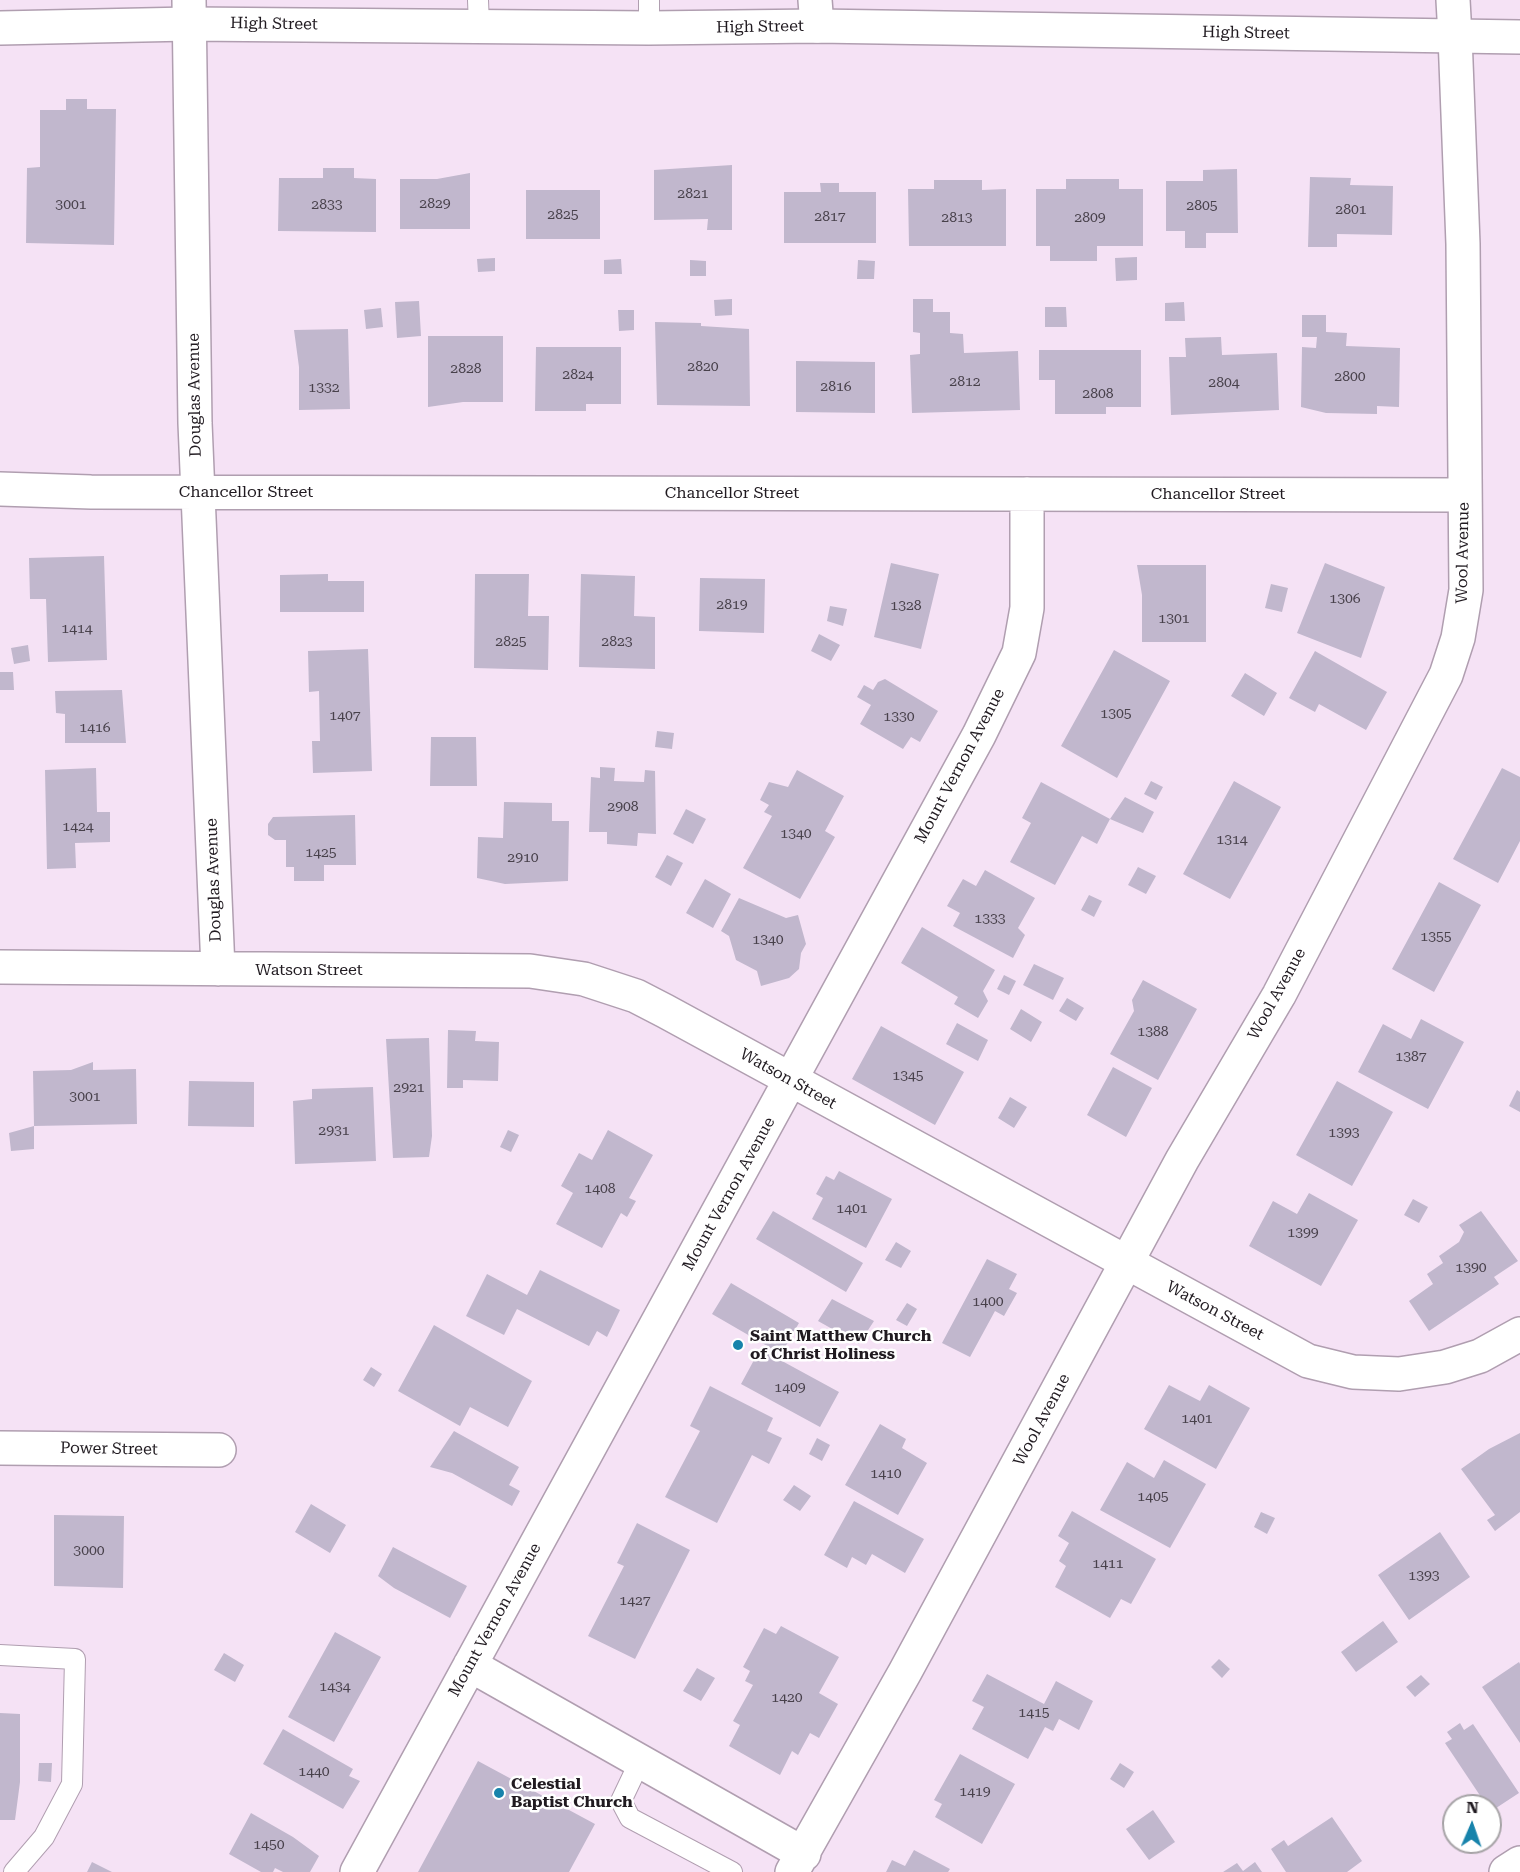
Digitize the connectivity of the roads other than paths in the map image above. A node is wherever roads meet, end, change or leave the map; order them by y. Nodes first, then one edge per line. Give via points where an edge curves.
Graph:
1 (1454, 0) edge
2 (189, 12) edge
3 (479, 13) edge
4 (816, 13) edge
5 (649, 14) edge
6 (0, 28) edge
7 (1455, 36) junction
8 (1520, 37) edge
9 (0, 489) edge
10 (198, 492) junction
11 (1027, 494) junction
12 (1464, 495) junction
13 (0, 967) edge
14 (218, 969) junction
15 (791, 1080) junction
16 (1126, 1264) junction
17 (1520, 1334) edge
18 (0, 1448) edge
19 (219, 1450) dead end
20 (0, 1655) edge
21 (470, 1665) junction
22 (640, 1761) junction
23 (798, 1863) edge
24 (1520, 1863) edge
25 (15, 1872) edge
26 (357, 1872) edge
27 (732, 1872) edge
28 (1506, 1872) edge

1 - 7 street
2 - 3 street, High Street
2 - 6 street, High Street
2 - 10 street, Douglas Avenue
3 - 5 street, High Street
4 - 5 street, High Street
4 - 7 street, High Street
7 - 8 street, High Street
7 - 12 street, Wool Avenue via 1463,244
9 - 10 street, Chancellor Street
10 - 11 street, Chancellor Street
10 - 14 street, Douglas Avenue
11 - 12 street, Chancellor Street
11 - 15 street, Mount Vernon Avenue via 1028,608 1019,653 979,735
12 - 16 street, Wool Avenue via 1466,590 1458,638 1446,675 1278,995
13 - 14 street, Watson Street
14 - 15 street, Watson Street via 530,970 584,979 656,1006
15 - 16 street, Watson Street
15 - 21 street, Mount Vernon Avenue
16 - 17 street, Watson Street via 1308,1361 1353,1372 1399,1374 1445,1367 1480,1356
16 - 23 street, Wool Avenue
18 - 19 street, Power Street
20 - 25 lane via 75,1659 72,1784 44,1837
21 - 22 street
21 - 26 street, Mount Vernon Avenue
22 - 23 street
22 - 27 lane via 621,1801 630,1818
24 - 28 street

